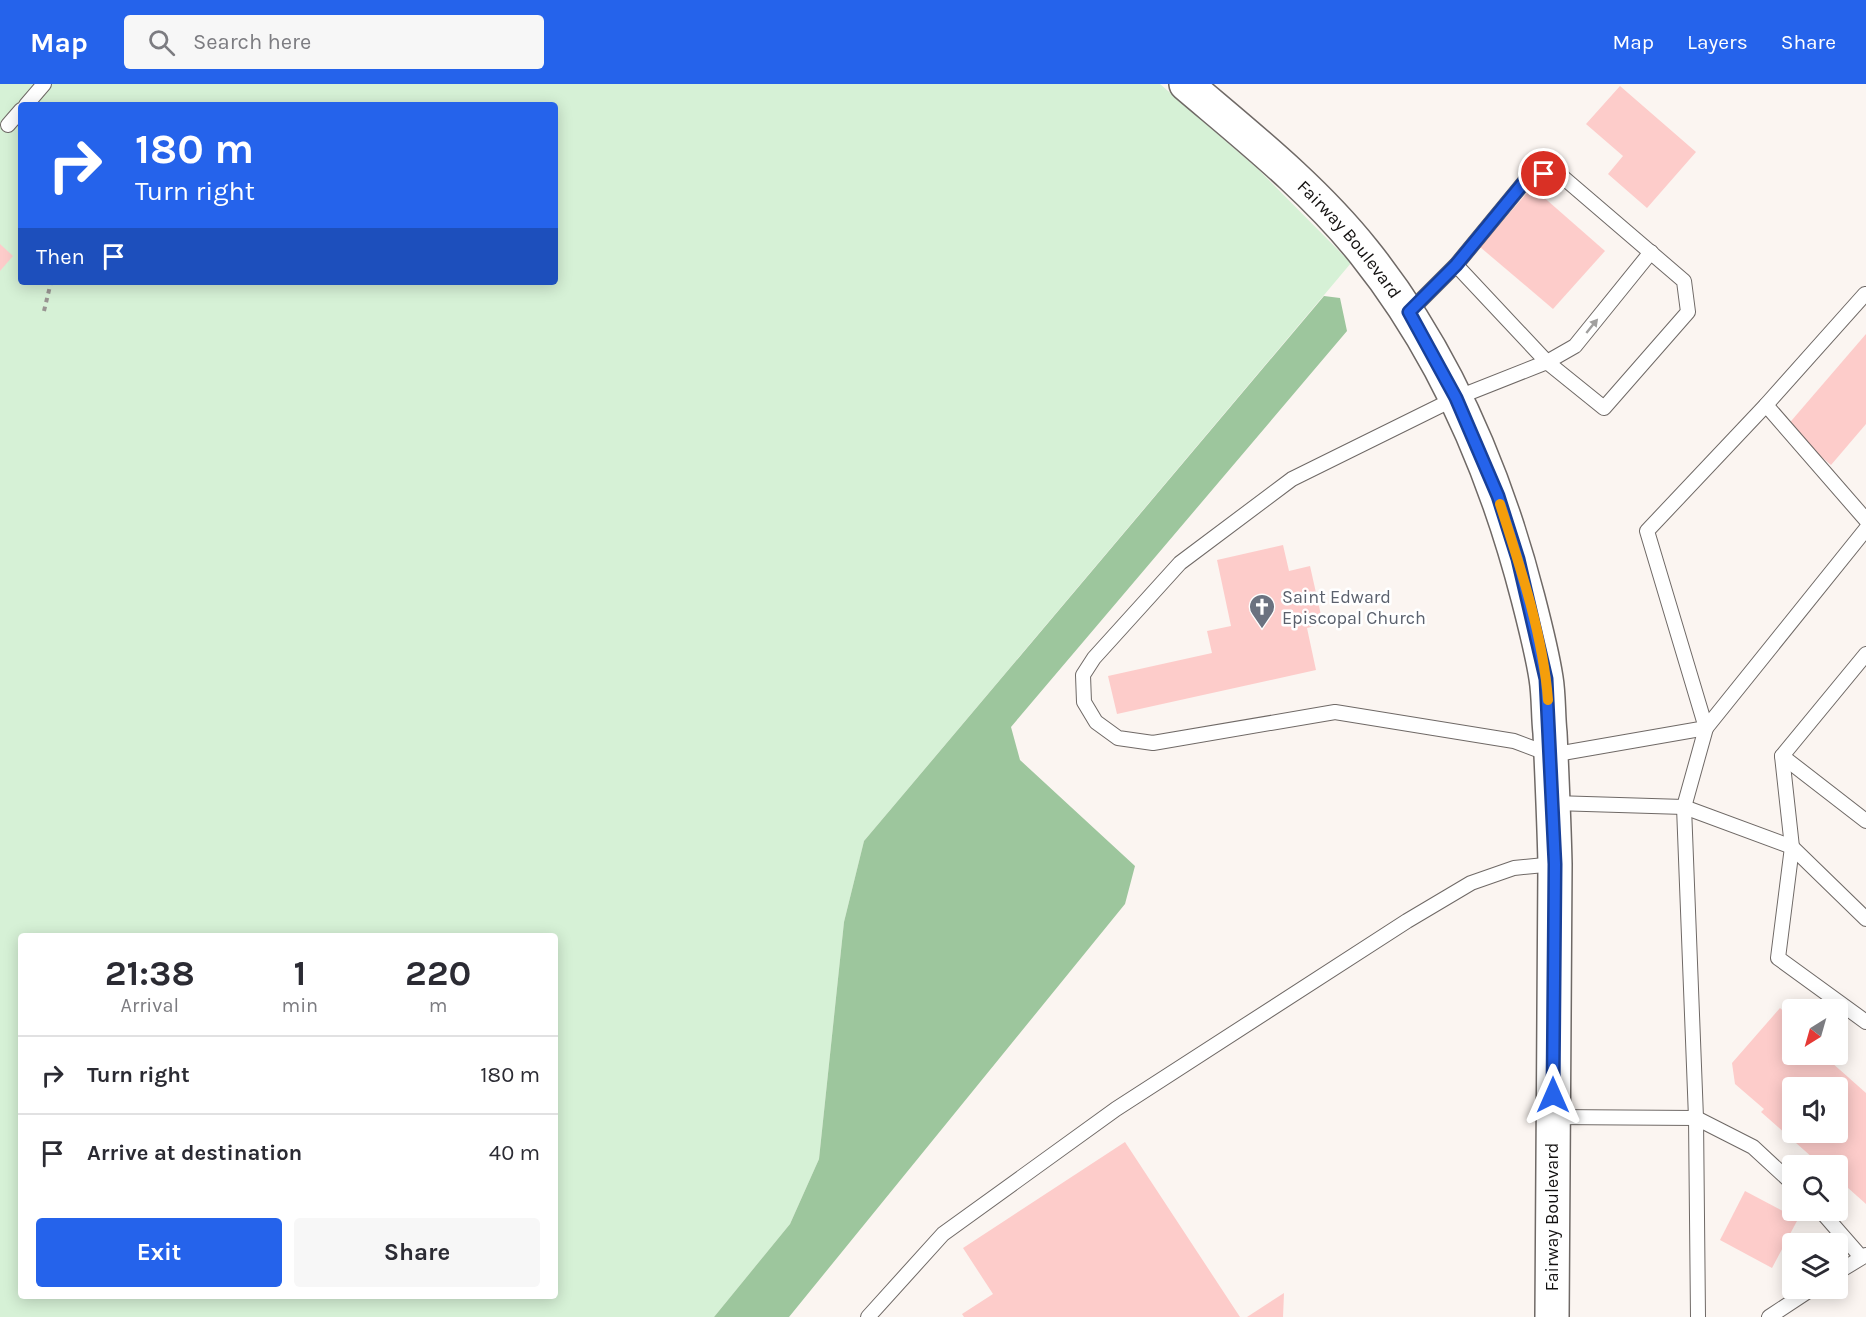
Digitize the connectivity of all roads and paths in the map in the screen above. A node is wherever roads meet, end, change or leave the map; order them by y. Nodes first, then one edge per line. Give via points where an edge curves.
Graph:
1 (44, 84) edge
2 (1186, 84) edge
3 (29, 102) edge
4 (18, 113) edge
5 (8, 125) dead end
6 (1651, 252) junction
7 (1456, 265) junction
8 (50, 285) edge
9 (1864, 294) dead end
10 (44, 311) dead end
11 (1409, 312) junction
12 (1547, 362) junction
13 (1456, 398) junction
14 (1766, 405) junction
15 (1866, 520) edge
16 (1866, 529) edge
17 (1866, 654) edge
18 (1706, 728) junction
19 (1551, 755) junction
20 (1782, 756) junction
21 (1554, 803) junction
22 (1684, 807) junction
23 (1866, 821) edge
24 (1792, 847) junction
25 (1555, 864) junction
26 (1866, 919) edge
27 (1866, 1022) edge
28 (1553, 1117) junction
29 (1696, 1118) junction
30 (1782, 1174) edge
31 (1830, 1221) edge
32 (1863, 1256) edge
33 (1848, 1266) edge
34 (1796, 1299) edge
35 (868, 1317) edge
36 (1551, 1317) edge
37 (1698, 1317) edge
38 (1769, 1317) edge

1 - 3 lane
2 - 11 street, Fairway Boulevard via 1309,193 1363,250
4 - 5 lane
6 - 7 lane via 1558,173 1530,175
12 -> 6 lane via 1575,346
6 - 12 lane via 1684,281 1688,312 1604,408
7 - 11 lane
7 - 12 lane
8 - 10 path
9 - 14 lane
11 - 13 street, Fairway Boulevard
12 - 13 lane
13 - 19 street, Fairway Boulevard via 1498,496 1518,559 1546,679
13 - 19 lane via 1292,479 1180,562 1094,658 1083,675 1084,702 1096,722 1118,738 1153,743 1335,711 1514,741
14 - 15 lane
14 - 18 lane via 1647,531
16 - 18 lane
17 - 20 lane
18 - 19 lane
18 - 22 lane
19 - 21 street, Fairway Boulevard
20 - 23 lane
20 - 24 lane
21 - 22 lane
21 - 25 street, Fairway Boulevard
22 - 24 lane
22 - 29 lane
24 - 26 lane
24 - 27 lane via 1778,958
25 - 28 street, Fairway Boulevard
25 - 35 lane via 1514,868 1471,883 1116,1109 943,1234
28 - 29 lane
28 - 36 street, Fairway Boulevard
29 - 30 lane via 1754,1147
29 - 37 lane
31 - 32 lane
32 - 33 lane
34 - 38 lane

